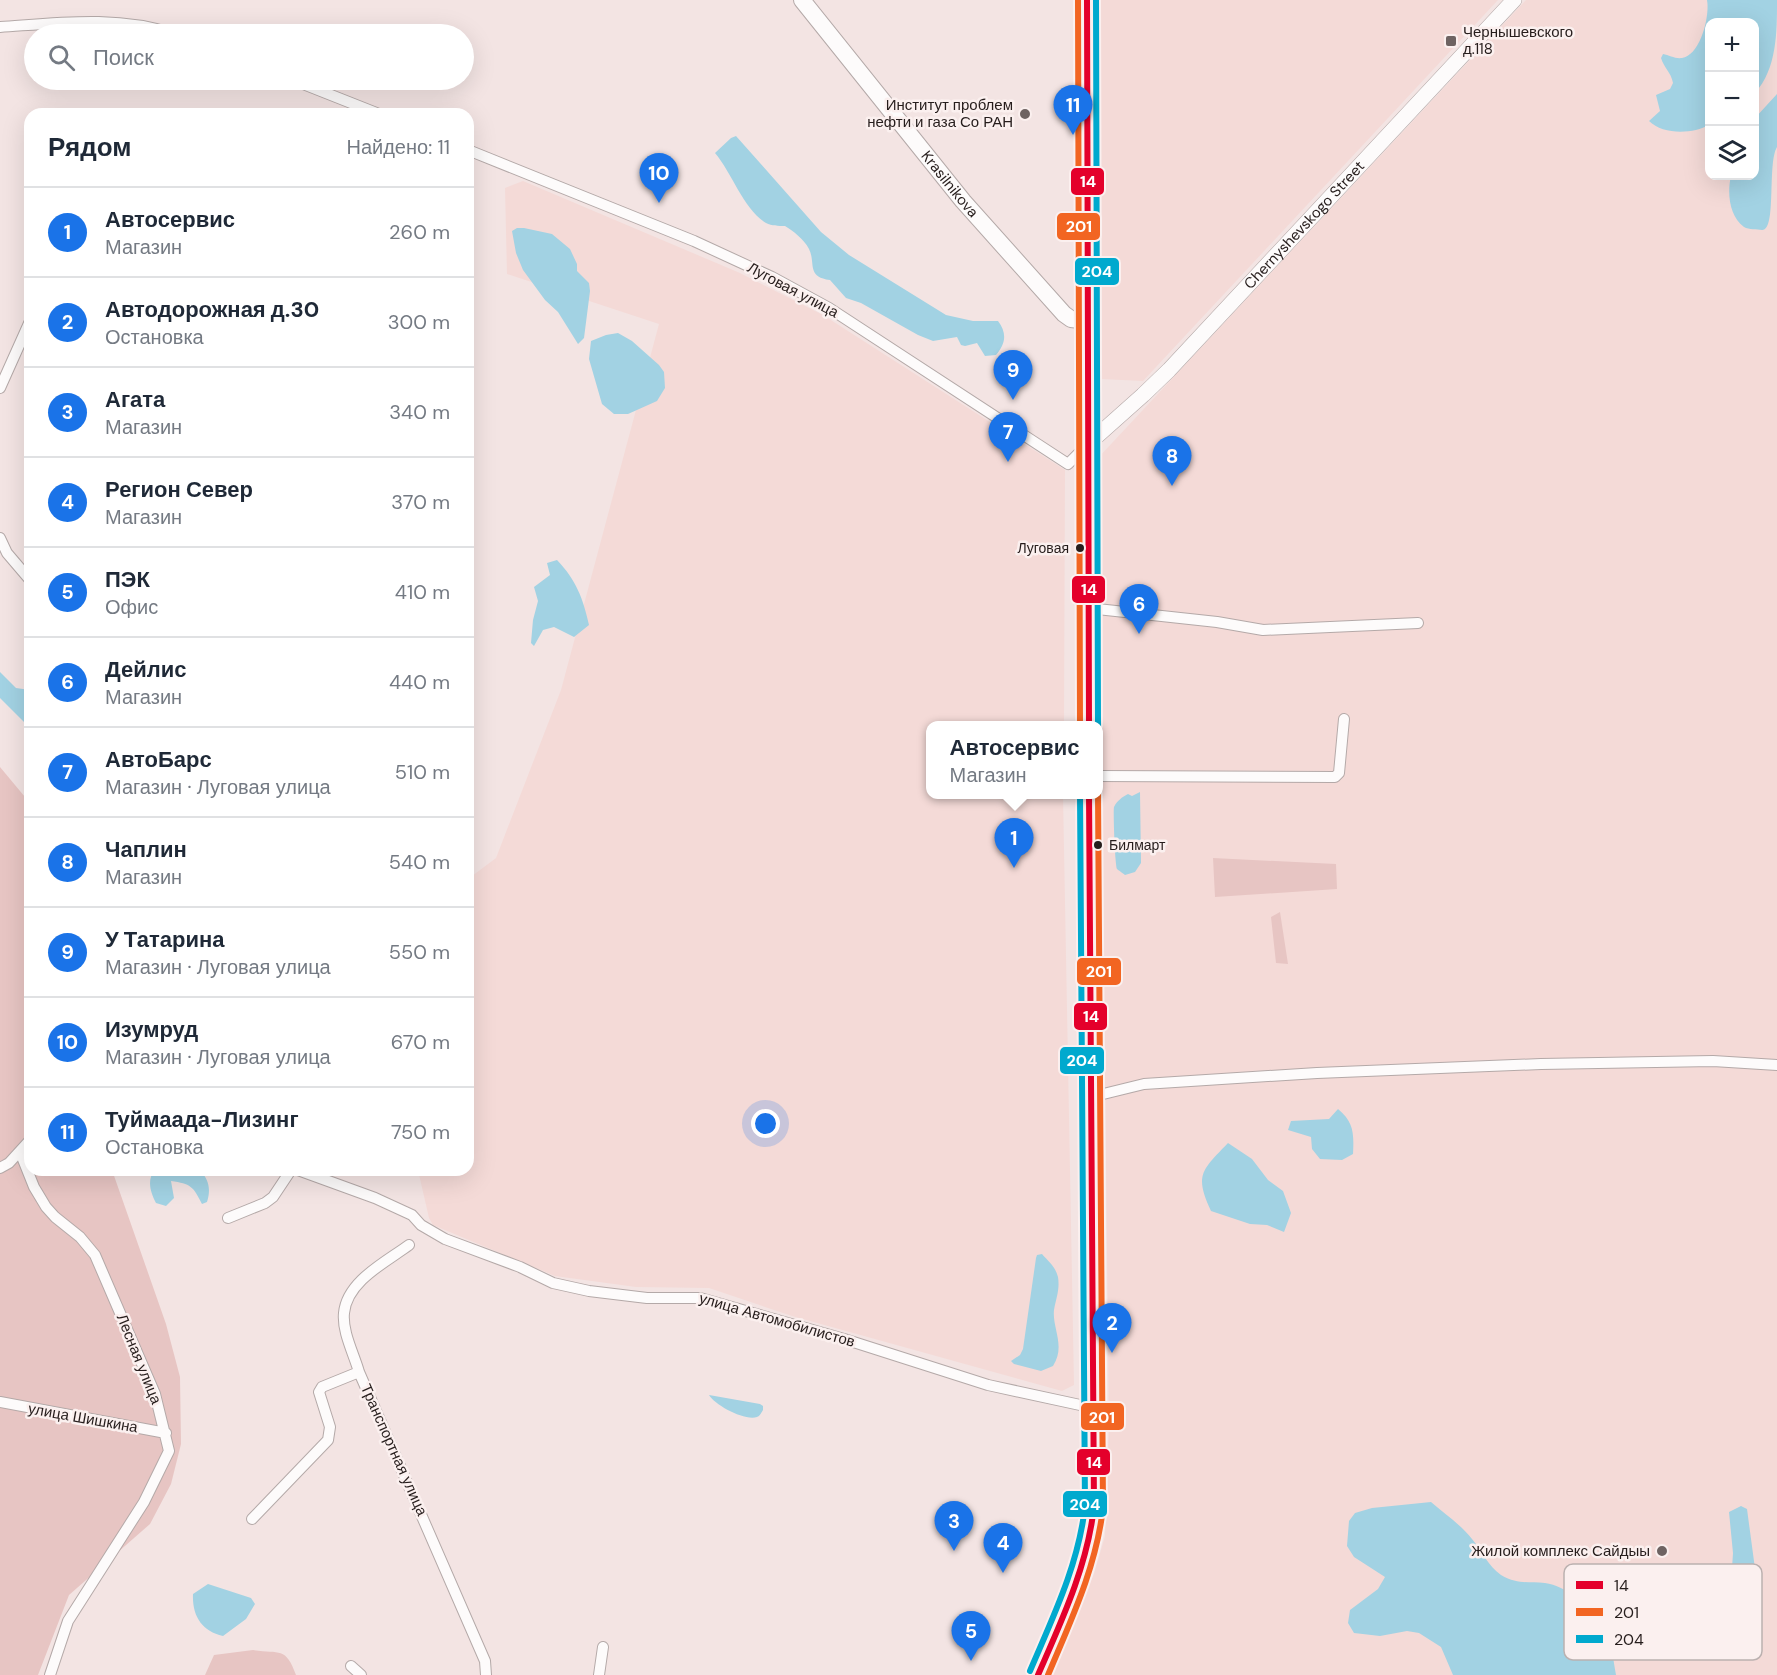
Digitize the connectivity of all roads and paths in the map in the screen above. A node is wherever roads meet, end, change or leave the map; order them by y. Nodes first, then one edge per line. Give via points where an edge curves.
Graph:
1 (802, 0) edge
2 (1087, 0) edge
3 (1514, 0) edge
4 (52, 24) edge
5 (133, 24) edge
6 (24, 26) edge
7 (0, 28) edge
8 (318, 90) edge
9 (364, 108) edge
10 (474, 152) edge
11 (1088, 321) junction
12 (24, 334) edge
13 (0, 388) edge
14 (1088, 444) junction
15 (0, 538) edge
16 (24, 573) edge
17 (1088, 608) junction
18 (1418, 623) dead end
19 (1344, 719) dead end
20 (1089, 721) edge
21 (1103, 776) edge
22 (1089, 799) edge
23 (1777, 1065) edge
24 (1091, 1097) junction
25 (24, 1147) edge
26 (20, 1152) junction
27 (24, 1162) edge
28 (0, 1168) edge
29 (30, 1176) edge
30 (287, 1176) edge
31 (314, 1176) edge
32 (228, 1218) dead end
33 (409, 1245) dead end
34 (359, 1372) junction
35 (0, 1402) edge
36 (1094, 1408) junction
37 (166, 1433) junction
38 (252, 1519) dead end
39 (603, 1647) dead end
40 (351, 1666) dead end
41 (50, 1675) edge
42 (361, 1675) edge
43 (486, 1675) edge
44 (599, 1675) edge
45 (1038, 1675) edge

1 - 11 main road, Krasilnikova via 970,210 1064,314
2 - 11 main road
3 - 14 main road, Chernyshevskogo Street via 1169,370
4 - 5 street
6 - 7 street
8 - 9 street
10 - 14 street, Луговая улица via 694,241 772,277 829,308 1068,464
11 - 14 main road
12 - 13 street
14 - 17 main road
15 - 16 street via 6,553
17 - 18 street via 1263,630
17 - 20 main road
19 - 21 street via 1339,773 1335,777
22 - 24 main road
23 - 24 street via 1713,1061 1541,1064 1329,1073 1144,1084
24 - 36 main road
25 - 26 street
26 - 27 street, Лесная улица
26 - 28 street
29 - 37 street, Лесная улица via 46,1207 95,1255 155,1394
30 - 32 street via 265,1203
31 - 36 street, улица Автомобилистов via 375,1198 412,1215 445,1239 553,1283 647,1298 700,1298 844,1338 988,1385
33 - 34 street, Транспортная улица via 367,1275 346,1301 344,1315
34 - 38 street via 322,1387 319,1392 330,1427 328,1440
34 - 43 street, Транспортная улица via 481,1650
35 - 37 street, улица Шишкина
36 - 45 main road via 1090,1540
37 - 41 street, Лесная улица via 169,1451 164,1464 68,1621
39 - 44 street
40 - 42 street

